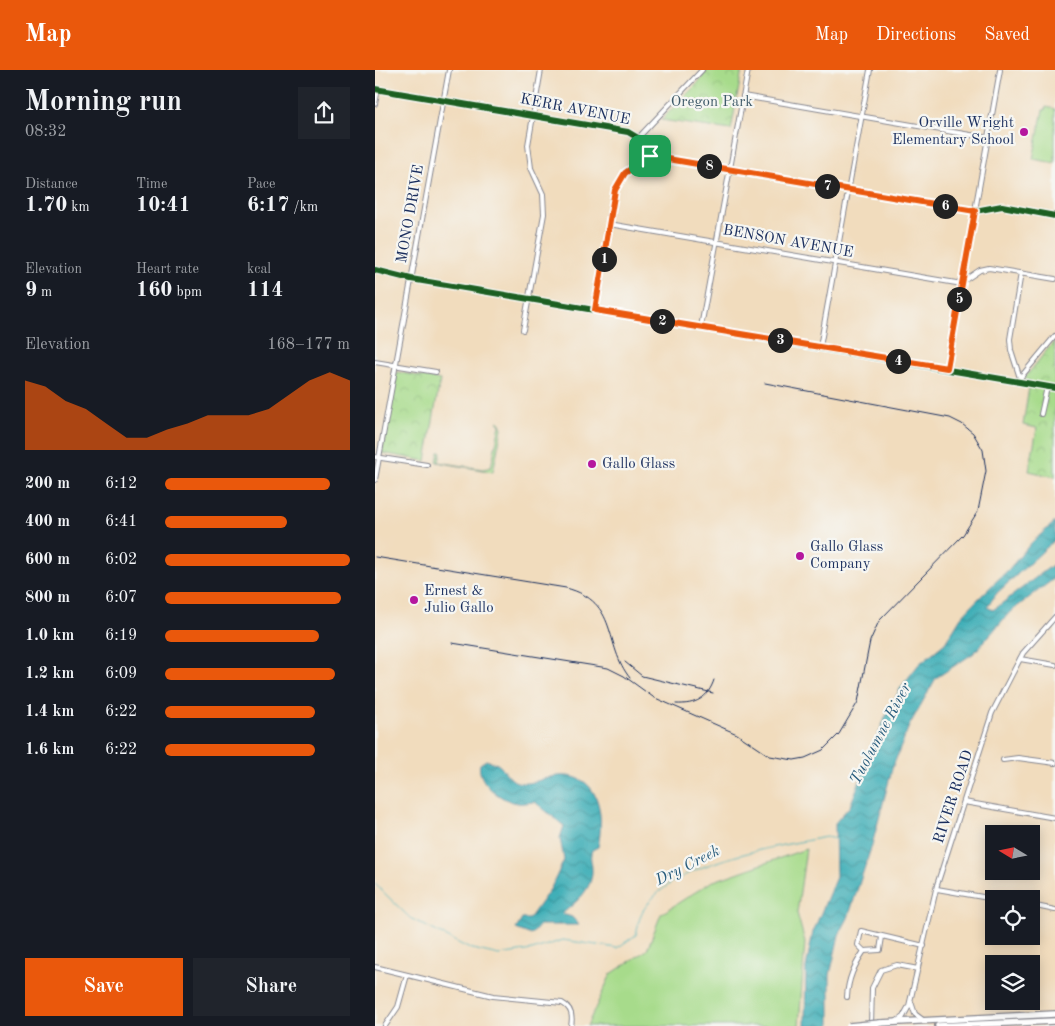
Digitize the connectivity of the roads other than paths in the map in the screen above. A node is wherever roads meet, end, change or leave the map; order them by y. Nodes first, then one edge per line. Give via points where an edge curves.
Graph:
1 (449, 70) edge
2 (541, 70) edge
3 (701, 70) edge
4 (747, 70) edge
5 (869, 70) edge
6 (1000, 70) edge
7 (376, 89) edge
8 (743, 96) junction
9 (443, 100) junction
10 (375, 104) edge
11 (533, 114) junction
12 (861, 117) junction
13 (638, 138) junction
14 (988, 138) junction
15 (650, 156) junction
16 (729, 170) junction
17 (848, 189) junction
18 (975, 211) junction
19 (1055, 216) edge
20 (609, 224) junction
21 (716, 241) junction
22 (834, 262) junction
23 (375, 270) edge
24 (1021, 273) junction
25 (411, 279) junction
26 (1055, 279) edge
27 (962, 283) junction
28 (529, 298) junction
29 (595, 310) junction
30 (701, 327) junction
31 (523, 330) dead end
32 (1055, 336) edge
33 (819, 347) junction
34 (375, 362) edge
35 (395, 366) junction
36 (947, 368) junction
37 (436, 372) dead end
38 (1019, 380) junction
39 (1047, 386) junction
40 (1055, 388) edge
41 (1041, 414) dead end
42 (377, 457) edge
43 (427, 465) dead end
44 (375, 480) edge
45 (1055, 617) edge
46 (1020, 659) junction
47 (1055, 665) edge
48 (1003, 760) dead end
49 (1055, 763) edge
50 (964, 802) junction
51 (1055, 818) edge
52 (937, 889) junction
53 (985, 897) edge
54 (1040, 908) edge
55 (1055, 910) edge
56 (882, 937) junction
57 (923, 946) junction
58 (864, 951) junction
59 (375, 967) edge
60 (918, 969) junction
61 (407, 974) junction
62 (847, 997) dead end
63 (911, 1000) junction
64 (1055, 1014) edge
65 (1024, 1015) junction
66 (923, 1021) junction
67 (1055, 1021) edge
68 (894, 1023) junction
69 (1023, 1024) edge
70 (385, 1026) edge
71 (571, 1026) edge
72 (849, 1026) edge
73 (871, 1026) edge
74 (938, 1026) edge

1 - 9 street, MONO DRIVE
2 - 11 street
3 - 13 street
4 - 8 street
5 - 12 street
6 - 14 street
7 - 9 street, KERR AVENUE
7 - 10 street
8 - 12 street
8 - 16 street
9 - 11 street, KERR AVENUE
9 - 25 street, MONO DRIVE
11 - 13 street, KERR AVENUE via 628,132
11 - 28 street via 528,154 542,189 545,207
12 - 14 street
12 - 17 street
13 - 15 street, KERR AVENUE
14 - 18 street
15 - 16 street
15 - 20 street via 621,178 615,190
16 - 17 street
16 - 21 street
17 - 18 street
17 - 22 street
18 - 19 street via 1002,206
18 - 27 street
20 - 21 street, BENSON AVENUE
20 - 29 street
21 - 22 street, BENSON AVENUE
21 - 30 street
22 - 27 street, BENSON AVENUE
22 - 33 street
23 - 25 street
24 - 26 street
24 - 27 street via 985,268
24 - 38 street via 1010,339
25 - 28 street
25 - 35 street, MONO DRIVE
27 - 36 street
28 - 29 street
28 - 31 street
29 - 30 street
30 - 33 street
32 - 38 street
33 - 36 street
34 - 35 street
35 - 37 street
35 - 42 street, MONO DRIVE
36 - 38 street
38 - 39 street
39 - 40 street
39 - 41 street
42 - 43 street
42 - 44 street, MONO DRIVE
45 - 46 street, RIVER ROAD
46 - 47 street
46 - 50 street, RIVER ROAD via 992,714
48 - 49 street via 1018,758
50 - 51 street
50 - 52 street, RIVER ROAD
52 - 53 street
52 - 57 street, RIVER ROAD
54 - 55 street
56 - 57 street
56 - 58 street via 880,950
56 - 58 street via 861,931 857,945
57 - 60 street, RIVER ROAD
58 - 62 street via 848,981
59 - 61 street
60 - 63 street, RIVER ROAD
60 - 73 street via 897,965 881,970 872,988
61 - 70 street via 398,1007
61 - 71 street via 505,999 562,1003 572,1013
63 - 66 street via 915,1014
63 - 68 street, RIVER ROAD via 905,1014
64 - 65 main road
65 - 66 main road
65 - 69 street
66 - 68 main road
67 - 69 main road
68 - 72 main road, bridge
69 - 74 main road

